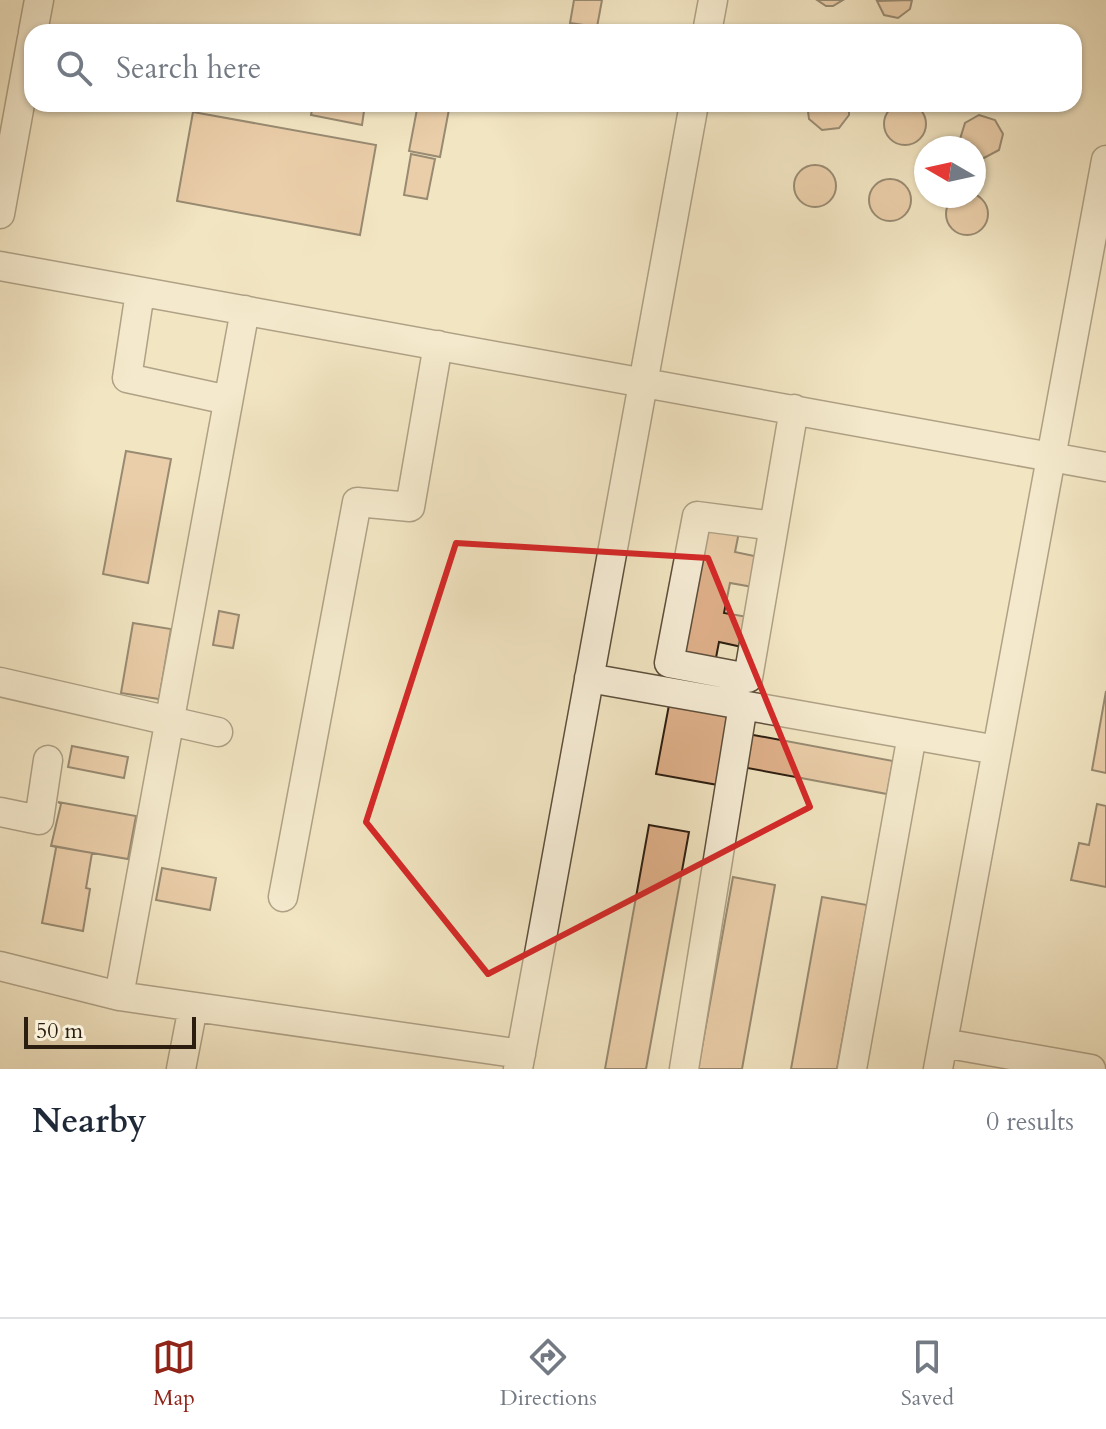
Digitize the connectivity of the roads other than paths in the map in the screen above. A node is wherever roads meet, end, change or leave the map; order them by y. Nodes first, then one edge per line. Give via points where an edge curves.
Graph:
1 (39, 0) edge
2 (713, 0) edge
3 (34, 24) edge
4 (708, 24) edge
5 (24, 82) edge
6 (693, 112) edge
7 (1106, 160) edge
8 (0, 214) edge
9 (0, 266) edge
10 (140, 292) junction
11 (245, 310) junction
12 (438, 345) junction
13 (642, 382) junction
14 (228, 400) junction
15 (794, 409) junction
16 (1052, 457) junction
17 (1106, 467) edge
18 (774, 526) junction
19 (589, 678) junction
20 (0, 682) edge
21 (743, 705) junction
22 (170, 719) junction
23 (218, 732) dead end
24 (912, 735) junction
25 (997, 750) junction
26 (48, 760) dead end
27 (0, 812) edge
28 (283, 897) dead end
29 (0, 966) edge
30 (119, 996) junction
31 (193, 1007) junction
32 (440, 1056) edge
33 (941, 1056) edge
34 (520, 1061) edge
35 (181, 1069) edge
36 (684, 1069) edge
37 (852, 1069) edge
38 (1091, 1069) edge

1 - 3 lane
2 - 4 lane
5 - 8 lane
6 - 13 lane
7 - 16 lane
9 - 10 lane
10 - 11 lane
10 - 14 lane via 127,378
11 - 12 lane
11 - 14 lane
12 - 13 lane
12 - 28 lane via 410,507 357,502
13 - 15 lane
13 - 19 lane
14 - 22 lane
15 - 16 lane
15 - 18 lane
16 - 17 lane
16 - 25 lane
18 - 18 lane via 748,678 669,663 697,516
19 - 21 lane
19 - 34 lane
20 - 22 lane
21 - 24 lane
21 - 36 lane
22 - 23 lane
22 - 30 lane
24 - 25 lane
24 - 37 lane
25 - 33 lane
26 - 27 lane via 39,820
29 - 30 lane
30 - 31 lane
31 - 32 lane
31 - 35 lane
32 - 34 lane
33 - 38 lane

